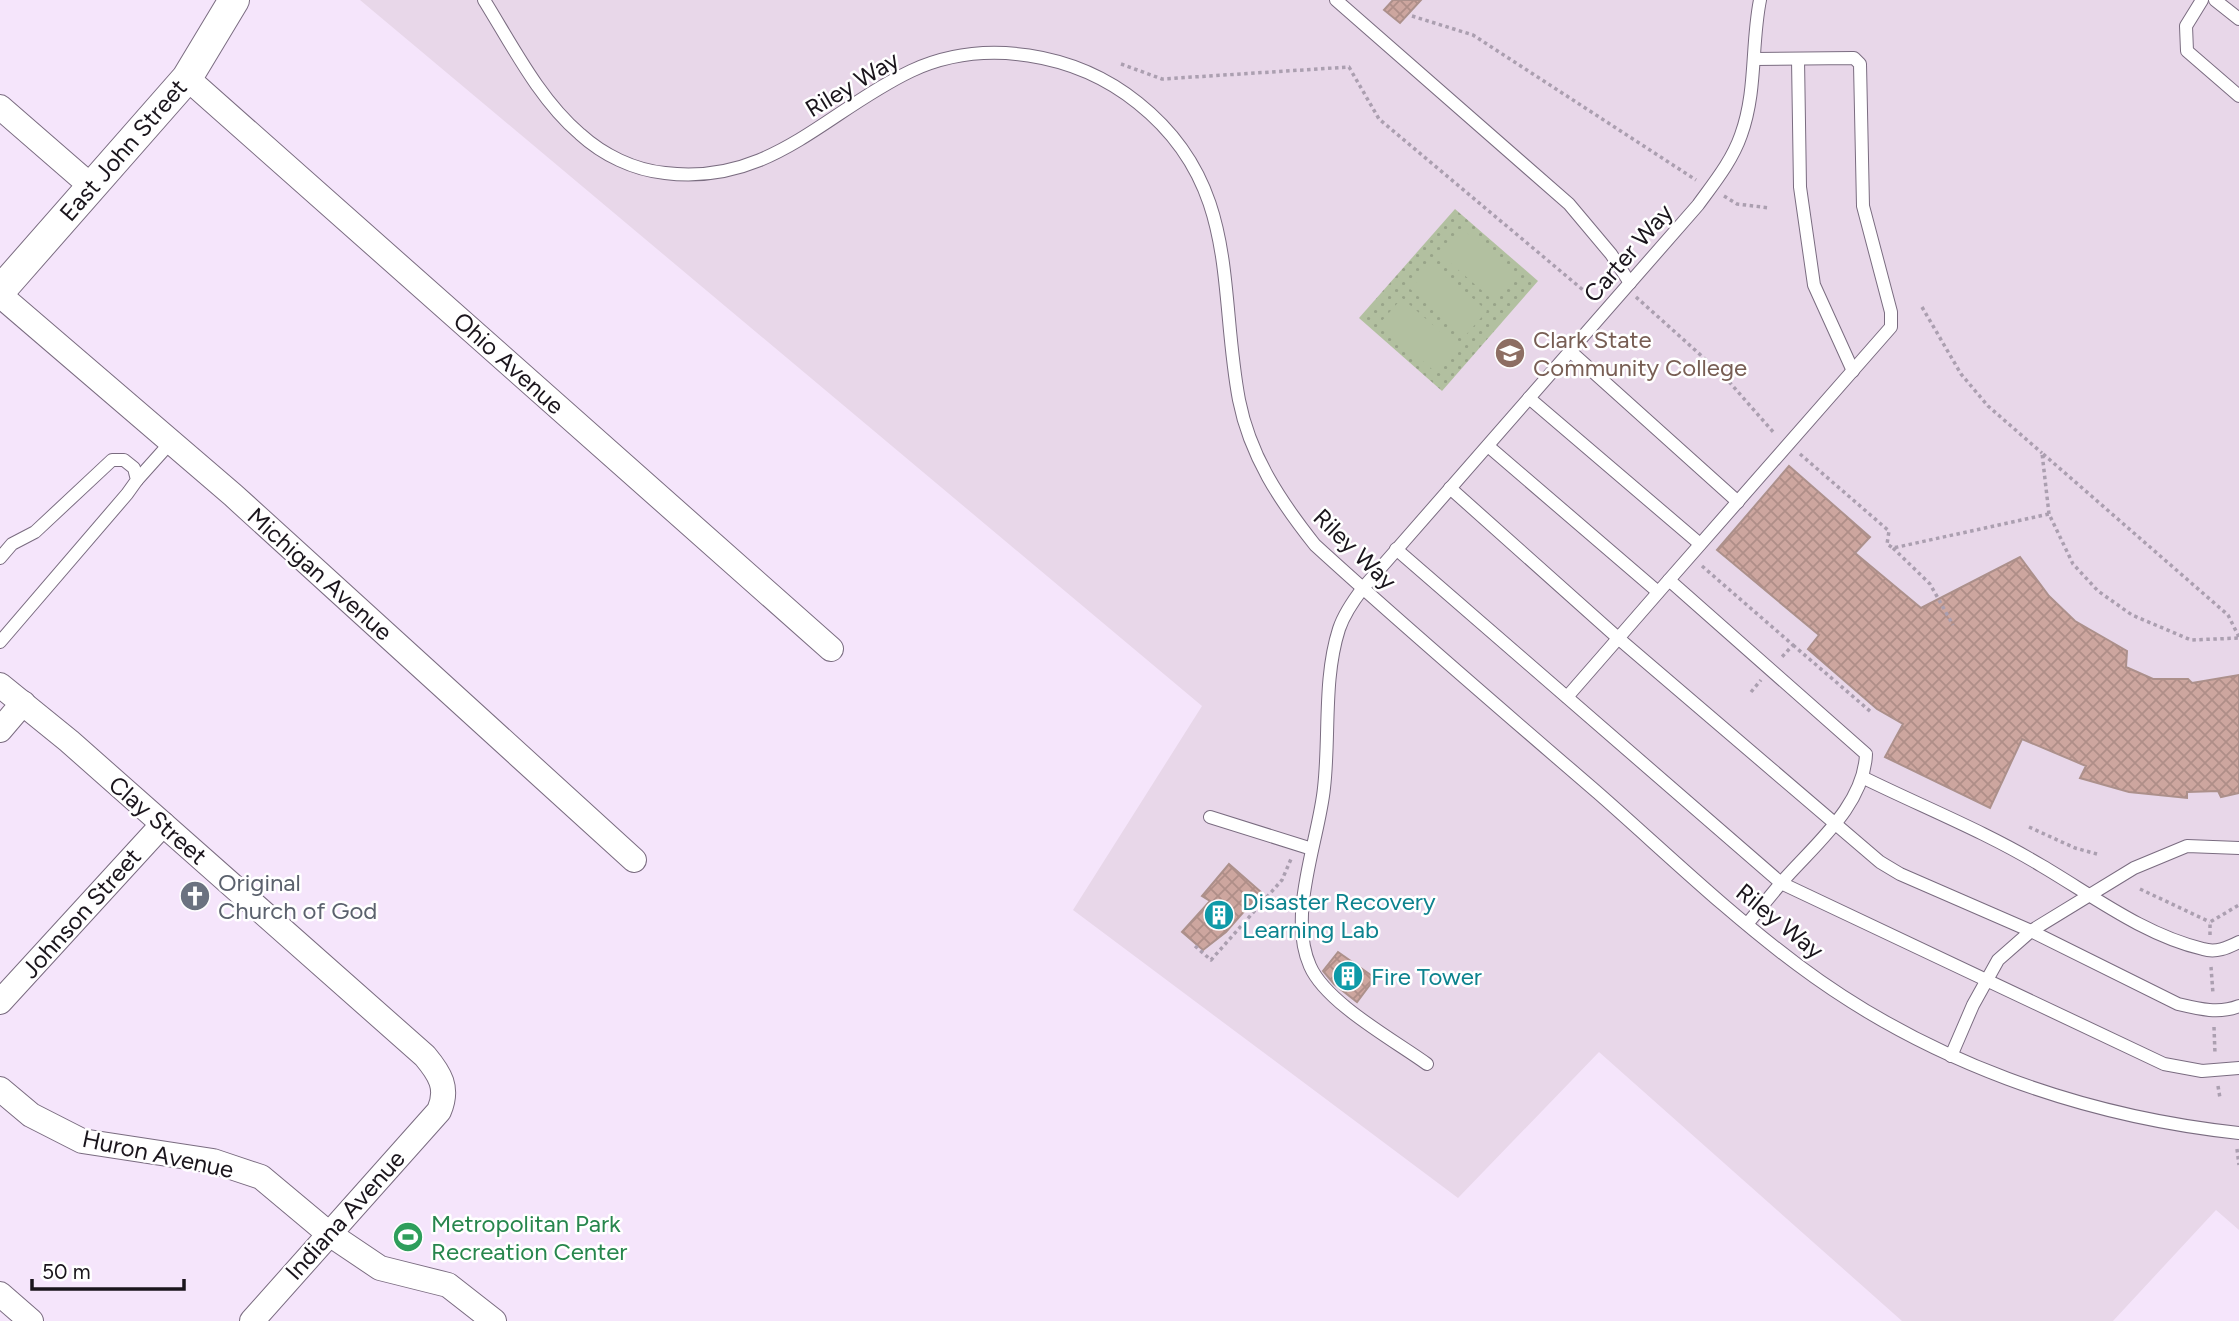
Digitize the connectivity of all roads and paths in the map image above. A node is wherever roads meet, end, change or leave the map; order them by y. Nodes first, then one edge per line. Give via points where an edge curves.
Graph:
1 (234, 0) edge
2 (484, 0) edge
3 (1336, 0) edge
4 (1760, 0) edge
5 (2202, 0) edge
6 (2216, 0) edge
7 (1412, 16) dead end
8 (2239, 19) edge
9 (1798, 59) junction
10 (1755, 60) junction
11 (1121, 64) dead end
12 (187, 78) junction
13 (2239, 96) edge
14 (0, 107) edge
15 (92, 187) junction
16 (1710, 188) junction
17 (1770, 208) dead end
18 (1630, 283) junction
19 (0, 293) edge
20 (1617, 298) junction
21 (1922, 307) dead end
22 (1570, 351) junction
23 (1853, 371) junction
24 (1529, 398) junction
25 (171, 442) junction
26 (1789, 445) junction
27 (1488, 446) junction
28 (2042, 453) junction
29 (137, 480) junction
30 (1450, 488) junction
31 (1738, 502) junction
32 (2049, 514) junction
33 (1893, 548) junction
34 (1396, 549) junction
35 (1704, 549) junction
36 (0, 558) edge
37 (1669, 580) junction
38 (1363, 588) junction
39 (1658, 592) junction
40 (1953, 625) dead end
41 (2239, 637) edge
42 (1618, 638) junction
43 (0, 642) edge
44 (1793, 645) junction
45 (831, 649) dead end
46 (1771, 670) junction
47 (0, 685) edge
48 (1751, 692) dead end
49 (1567, 697) junction
50 (23, 703) junction
51 (1871, 712) dead end
52 (0, 730) edge
53 (1864, 778) junction
54 (1210, 817) dead end
55 (1834, 823) junction
56 (163, 824) junction
57 (2029, 827) dead end
58 (1295, 844) junction
59 (2239, 848) edge
60 (1312, 849) junction
61 (2097, 854) dead end
62 (634, 860) dead end
63 (1782, 883) junction
64 (2140, 889) dead end
65 (2090, 897) junction
66 (2210, 922) dead end
67 (1748, 923) junction
68 (2031, 931) junction
69 (2239, 942) edge
70 (1195, 946) dead end
71 (1986, 981) junction
72 (0, 1002) edge
73 (2239, 1006) edge
74 (1951, 1056) junction
75 (1427, 1064) dead end
76 (2239, 1068) edge
77 (0, 1089) edge
78 (439, 1111) joint
79 (2239, 1133) edge
80 (328, 1233) junction
81 (0, 1294) edge
82 (31, 1321) edge
83 (252, 1321) edge
84 (494, 1321) edge

1 - 12 street, East John Street
2 - 38 lane, Riley Way via 548,98 577,132 607,154 653,172 683,176 744,169 806,136 875,90 949,57 979,53 1042,57 1108,81 1167,130 1203,189 1225,262 1239,399 1249,437 1286,509 1315,545
3 - 18 lane via 1569,204
4 - 10 lane, Carter Way
5 - 13 lane via 2186,26 2187,51
6 - 8 lane
7 - 16 path via 1473,35
9 - 10 lane
9 - 23 lane via 1800,187 1814,285
9 - 23 lane via 1854,58 1860,64 1863,206 1891,327
10 - 16 lane, Carter Way via 1741,135
11 - 20 path via 1162,79 1349,67 1379,119 1595,300
12 - 15 street, East John Street
12 - 45 street, Ohio Avenue
14 - 15 street
15 - 19 street, East John Street
16 - 17 path via 1737,204
16 - 18 lane, Carter Way
18 - 20 lane, Carter Way
19 - 25 street, Michigan Avenue
20 - 22 lane, Carter Way
20 - 26 path via 1634,295 1724,376
21 - 28 path via 1974,390
22 - 24 lane, Carter Way
22 - 31 lane
23 - 26 lane
24 - 27 lane, Carter Way
24 - 35 lane
25 - 29 lane
25 - 62 street, Michigan Avenue
26 - 31 lane
26 - 33 path via 1889,531 1886,544
27 - 30 lane, Carter Way
27 - 39 lane
28 - 32 path
28 - 41 path via 2228,615
29 - 36 lane via 134,468 124,460 112,460
29 - 43 lane
30 - 34 lane, Carter Way
30 - 42 lane
31 - 35 lane
32 - 33 path
32 - 41 path via 2073,564 2098,592 2132,615 2191,640
33 - 40 path via 1930,584
34 - 38 lane, Carter Way
34 - 49 lane
35 - 37 lane
35 - 44 path via 1701,565
37 - 39 lane
37 - 46 lane
38 - 60 lane, Carter Way via 1339,628 1332,658 1324,790
38 - 67 lane, Riley Way
39 - 42 lane
42 - 49 lane
42 - 55 lane
44 - 46 path
44 - 51 path
46 - 48 path
46 - 53 lane via 1866,754
47 - 50 street, Clay Street
49 - 63 lane
50 - 52 street
50 - 56 street, Clay Street
53 - 55 lane
53 - 65 lane via 2042,865
54 - 58 lane
55 - 63 lane
55 - 68 lane via 1900,874
56 - 72 street, Johnson Street
56 - 78 street, Clay Street via 425,1056 439,1072 444,1087
57 - 61 path
58 - 60 lane
58 - 70 path via 1282,880 1211,960
59 - 65 lane via 2187,846 2134,868
60 - 75 lane, Carter Way via 1304,886 1303,930 1310,966 1331,995
63 - 67 lane
63 - 71 lane
64 - 66 path
65 - 68 lane
65 - 69 lane via 2197,948 2224,949
67 - 74 lane, Riley Way via 1851,1002
68 - 71 lane via 1998,960
68 - 73 lane via 2178,1004 2203,1010
71 - 74 lane
71 - 76 lane via 2164,1064 2202,1071
74 - 79 lane, Riley Way via 2028,1088 2095,1107
77 - 80 street, Huron Avenue via 31,1115 82,1141 214,1161 261,1177
78 - 80 street, Indiana Avenue
80 - 83 street, Indiana Avenue
80 - 84 street, Huron Avenue via 380,1268 448,1285
81 - 82 street

